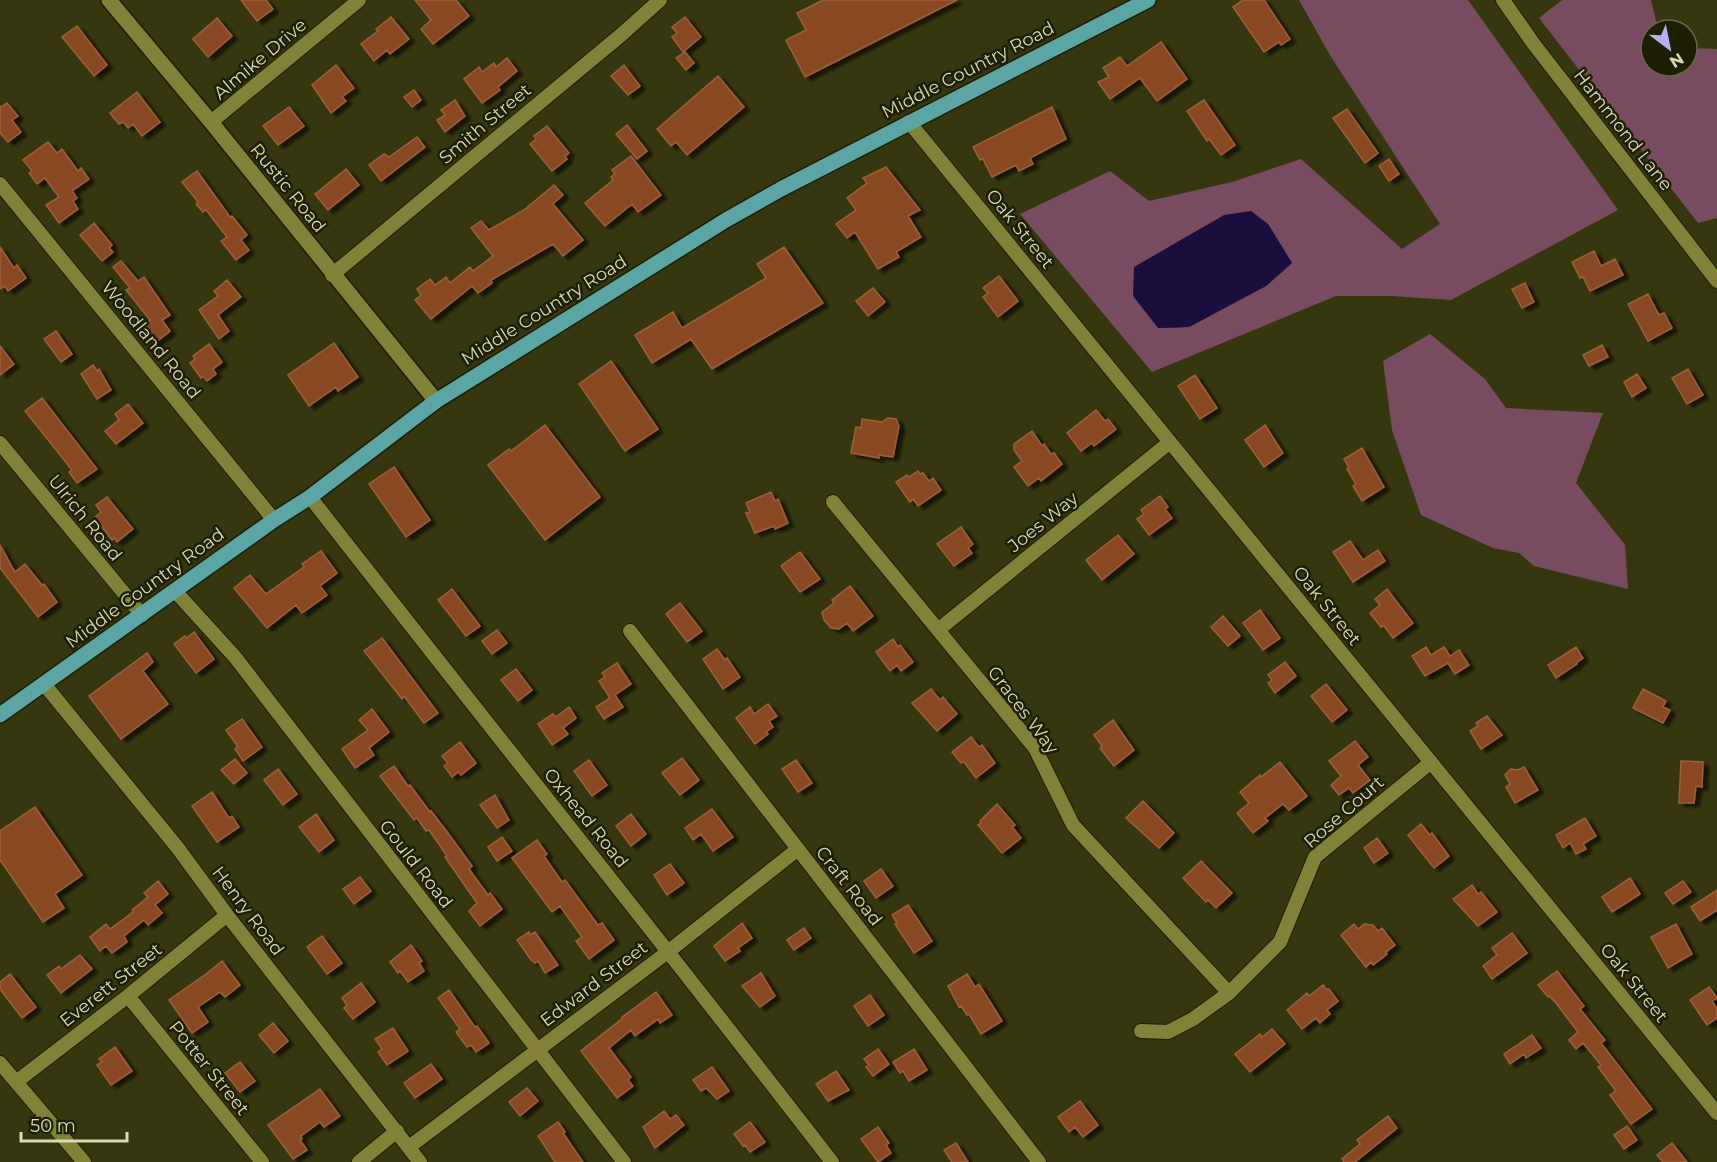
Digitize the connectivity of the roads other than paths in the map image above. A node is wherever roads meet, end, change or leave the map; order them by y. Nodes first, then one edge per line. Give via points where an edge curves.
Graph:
1 (109, 0) edge
2 (359, 0) edge
3 (660, 0) edge
4 (1148, 0) edge
5 (1503, 0) edge
6 (211, 122) junction
7 (909, 123) junction
8 (0, 184) edge
9 (332, 275) junction
10 (1717, 281) edge
11 (436, 401) junction
12 (1170, 442) junction
13 (0, 443) edge
14 (310, 497) junction
15 (833, 502) dead end
16 (274, 520) junction
17 (175, 591) junction
18 (142, 615) junction
19 (938, 630) junction
20 (630, 631) dead end
21 (44, 684) junction
22 (0, 715) edge
23 (1431, 762) junction
24 (798, 849) junction
25 (227, 915) junction
26 (669, 951) junction
27 (1229, 993) junction
28 (128, 996) junction
29 (1141, 1031) dead end
30 (536, 1050) junction
31 (0, 1063) edge
32 (16, 1082) junction
33 (1717, 1113) edge
34 (397, 1131) junction
35 (409, 1147) junction
36 (84, 1162) edge
37 (262, 1162) edge
38 (359, 1162) edge
39 (420, 1162) edge
40 (624, 1162) edge
41 (832, 1162) edge
42 (1040, 1162) edge

1 - 6 street, Rustic Road
2 - 6 street, Almike Drive
3 - 9 street, Smith Street
4 - 7 main road, Middle Country Road
5 - 10 street, Hammond Lane
6 - 9 street, Rustic Road
7 - 11 main road, Middle Country Road via 726,220
7 - 12 street, Oak Street
8 - 16 street, Woodland Road
9 - 11 street, Rustic Road
11 - 14 main road, Middle Country Road
12 - 19 street, Joes Way
12 - 23 street, Oak Street
13 - 18 street, Ulrich Road
14 - 16 main road, Middle Country Road
14 - 26 street, Oxhead Road
15 - 19 street, Graces Way
16 - 17 main road, Middle Country Road
17 - 18 main road, Middle Country Road
17 - 30 street, Gould Road via 235,657
18 - 21 main road, Middle Country Road
19 - 27 street, Graces Way via 1035,748 1073,825
20 - 24 street, Craft Road
21 - 22 main road, Middle Country Road
21 - 25 street, Henry Road via 177,847
23 - 27 street, Rose Court via 1315,857 1280,942
23 - 33 street, Oak Street
24 - 26 street, Edward Street
24 - 42 street, Craft Road
25 - 28 street, Everett Street
25 - 34 street, Henry Road
26 - 30 street, Edward Street
26 - 41 street, Oxhead Road
27 - 29 street, Rose Court via 1168,1032
28 - 32 street, Everett Street
28 - 37 street, Potter Street
30 - 35 street, Edward Street
30 - 40 street, Gould Road
31 - 32 street
32 - 36 street
34 - 35 street, Henry Road
34 - 38 street
35 - 39 street, Henry Road

